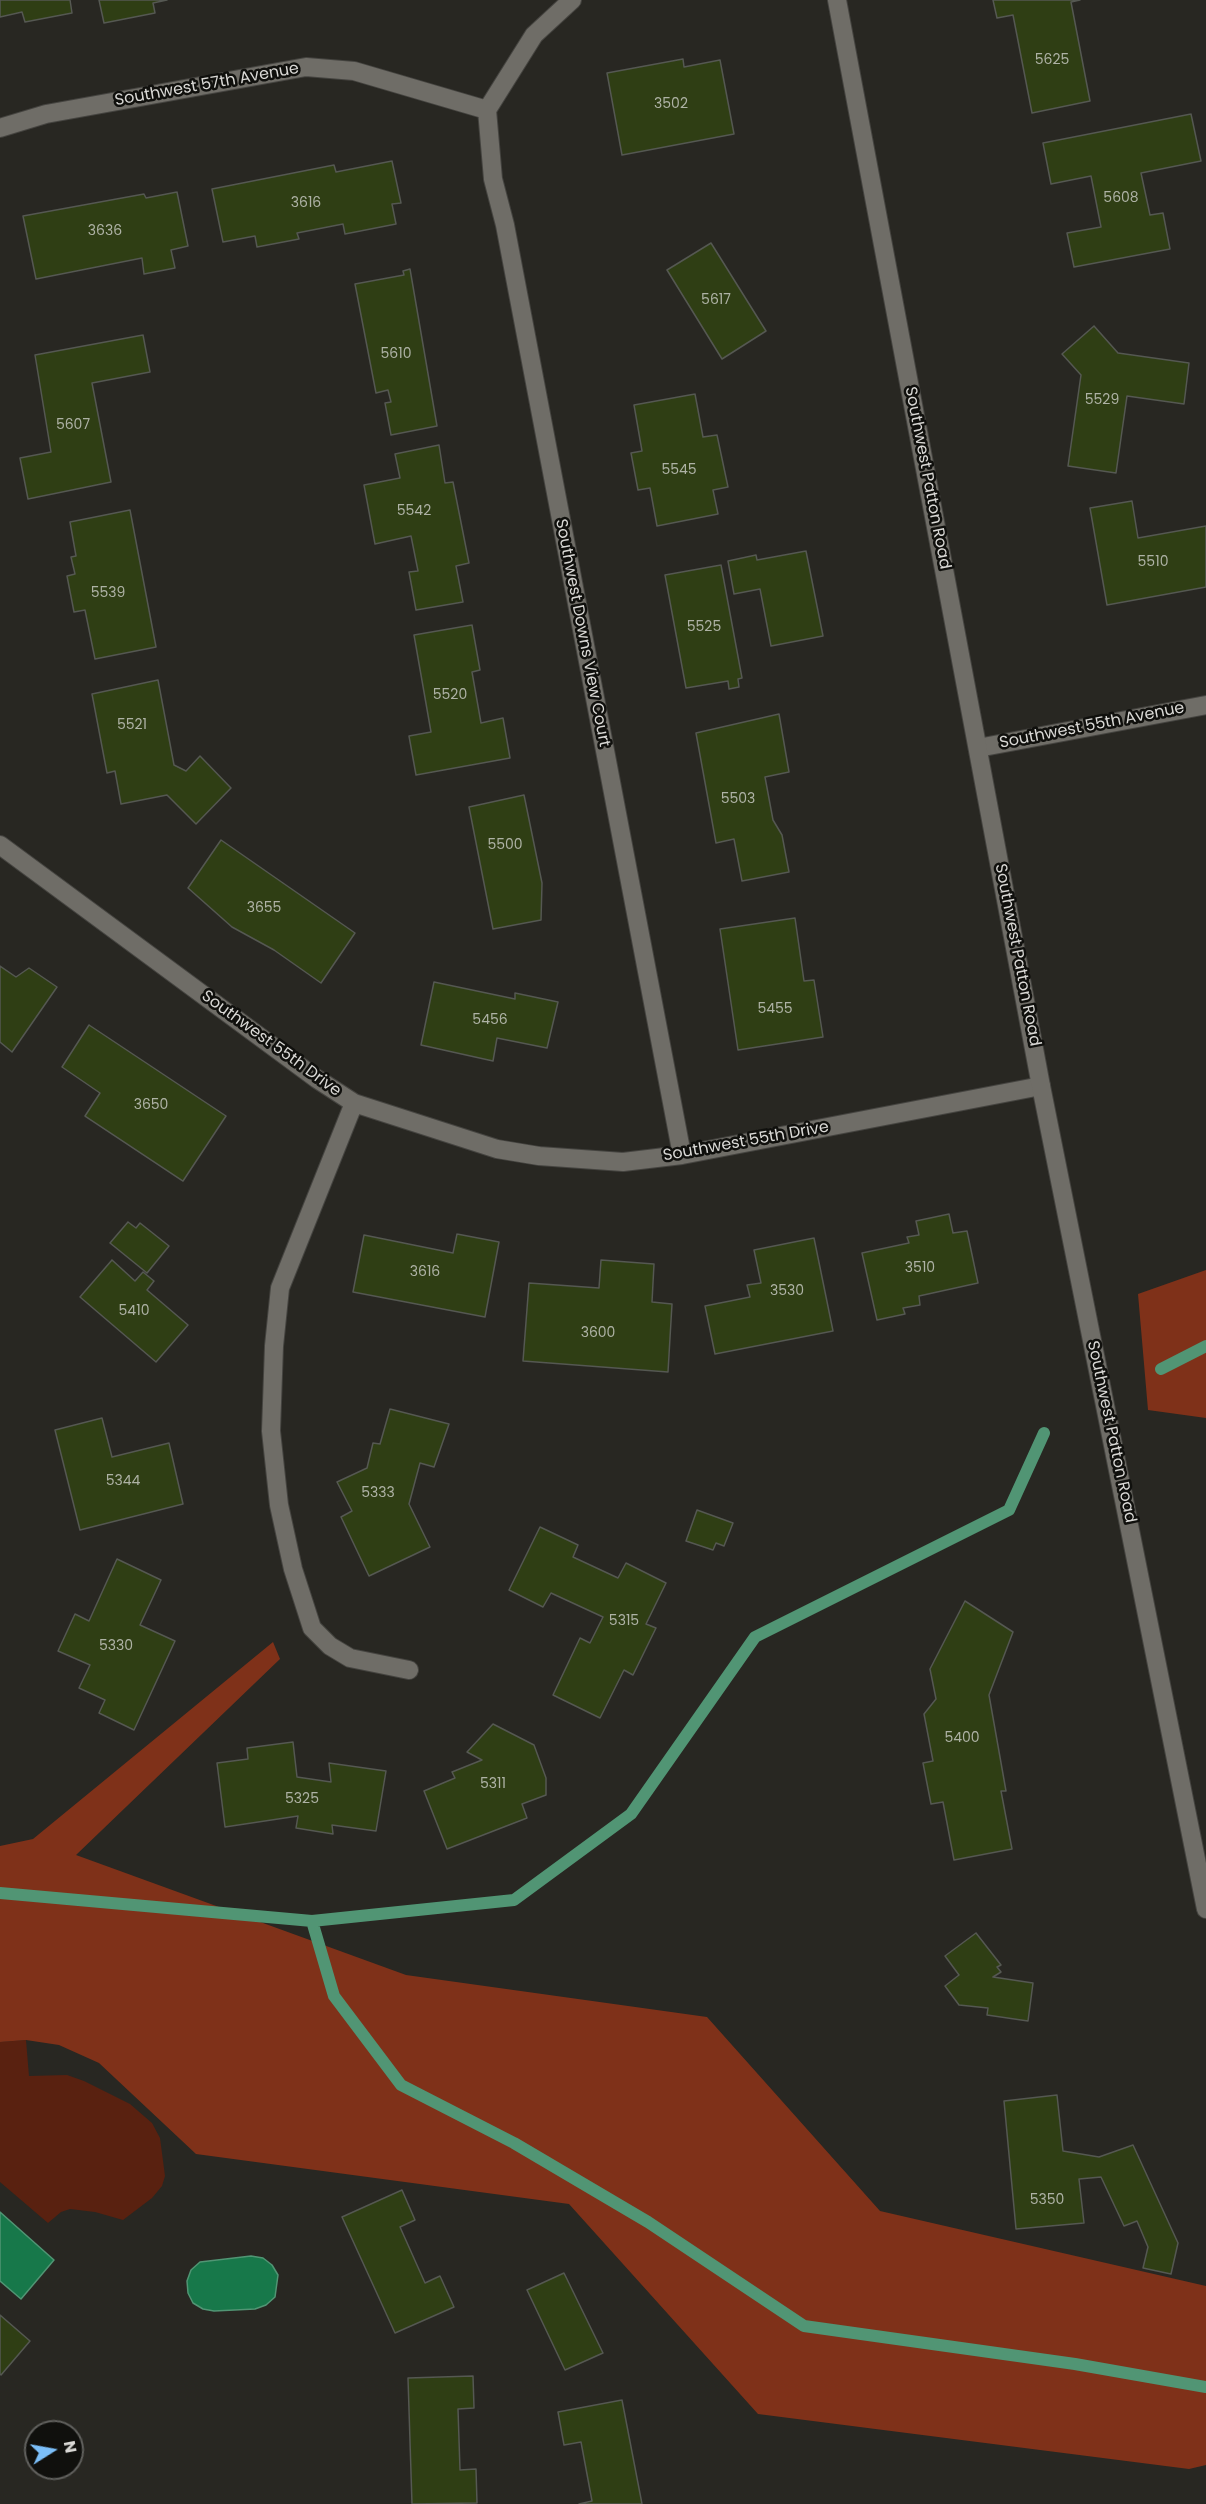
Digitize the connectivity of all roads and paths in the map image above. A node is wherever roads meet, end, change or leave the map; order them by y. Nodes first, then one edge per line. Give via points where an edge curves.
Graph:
1 (572, 0) edge
2 (837, 0) edge
3 (487, 110) junction
4 (0, 128) edge
5 (1206, 705) edge
6 (978, 748) junction
7 (0, 845) edge
8 (1041, 1086) junction
9 (354, 1103) junction
10 (682, 1155) junction
11 (409, 1670) dead end
12 (1206, 1909) edge

1 - 3 street via 534,35
2 - 6 street, Southwest Patton Road
3 - 4 street, Southwest 57th Avenue via 354,70 306,67 46,114
3 - 10 street, Southwest Downs View Court via 493,179 505,225
5 - 6 street, Southwest 55th Avenue
6 - 8 street, Southwest Patton Road
7 - 9 street, Southwest 55th Drive
8 - 10 street, Southwest 55th Drive
8 - 12 street, Southwest Patton Road
9 - 10 street, Southwest 55th Drive via 457,1138 539,1156 623,1162
9 - 11 street via 280,1288 271,1431 279,1505 292,1569 312,1628 350,1658

